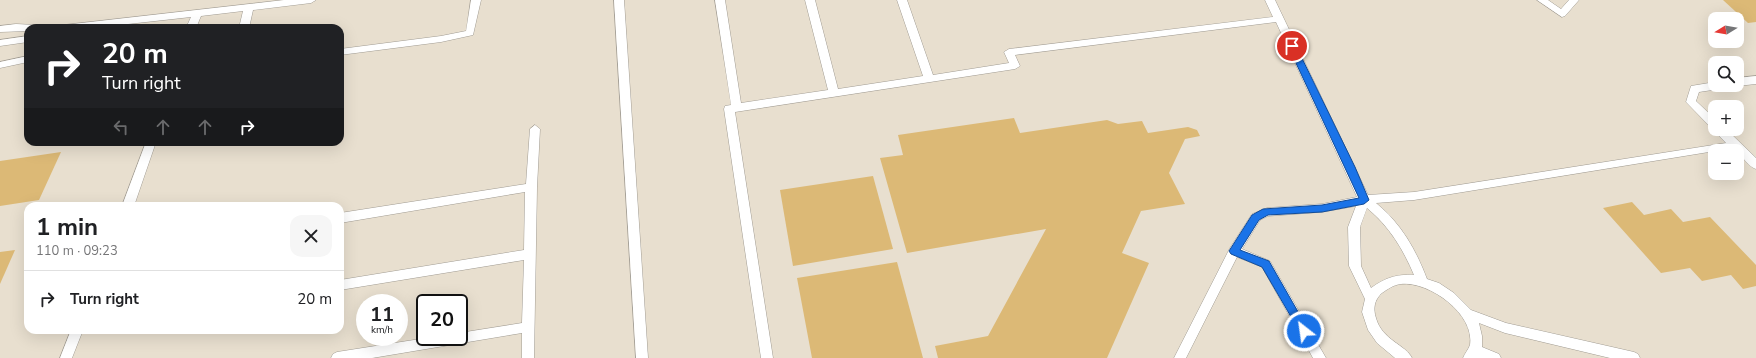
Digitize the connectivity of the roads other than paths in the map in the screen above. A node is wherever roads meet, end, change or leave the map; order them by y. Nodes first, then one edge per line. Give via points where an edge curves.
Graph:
1 (311, 0) edge
2 (476, 0) edge
3 (619, 0) edge
4 (720, 0) edge
5 (810, 0) edge
6 (902, 0) edge
7 (1270, 0) edge
8 (1542, 0) edge
9 (1574, 0) edge
10 (249, 7) junction
11 (197, 14) junction
12 (1279, 19) junction
13 (102, 24) edge
14 (193, 24) edge
15 (245, 24) edge
16 (24, 27) edge
17 (0, 28) edge
18 (24, 39) edge
19 (0, 43) edge
20 (344, 51) edge
21 (24, 60) edge
22 (0, 65) edge
23 (929, 79) junction
24 (1756, 80) edge
25 (1744, 81) edge
26 (1708, 87) edge
27 (834, 93) junction
28 (737, 108) junction
29 (1708, 118) edge
30 (535, 130) dead end
31 (1726, 136) edge
32 (1735, 144) edge
33 (150, 146) edge
34 (1708, 149) edge
35 (1744, 153) edge
36 (1756, 165) edge
37 (531, 187) junction
38 (1364, 200) junction
39 (129, 202) edge
40 (344, 217) edge
41 (1234, 251) junction
42 (530, 254) junction
43 (1422, 282) junction
44 (344, 284) edge
45 (1370, 298) junction
46 (1468, 314) junction
47 (529, 327) junction
48 (75, 334) edge
49 (1475, 355) edge
50 (66, 358) edge
51 (337, 358) edge
52 (528, 358) edge
53 (642, 358) edge
54 (767, 358) edge
55 (1180, 358) edge
56 (1320, 358) edge
57 (1406, 358) edge
58 (1495, 358) edge
59 (1634, 358) edge

1 - 10 lane
2 - 20 lane via 470,33
3 - 53 lane
4 - 28 lane
5 - 27 lane
6 - 23 lane
7 - 12 lane
8 - 9 lane via 1562,14
10 - 11 lane
10 - 15 lane
11 - 13 lane
11 - 14 lane
12 - 23 lane via 1009,52 1015,66
12 - 38 lane
16 - 17 lane
18 - 19 lane
21 - 22 lane
23 - 27 lane
24 - 25 lane
26 - 29 lane via 1695,89 1691,102
27 - 28 lane
28 - 54 lane via 729,109
30 - 37 lane
31 - 32 lane
33 - 39 lane
34 - 38 lane via 1414,196
35 - 36 lane
37 - 40 lane
37 - 42 lane
38 - 41 lane via 1322,208 1267,212 1256,217
38 - 43 lane via 1387,218 1411,253
38 - 45 lane via 1354,227 1355,266
41 - 55 lane
41 - 56 lane via 1266,264
42 - 44 lane
42 - 47 lane
43 - 45 lane via 1404,279 1389,282 1378,288
43 - 46 lane via 1440,289 1456,300
45 - 57 lane via 1368,311 1375,329 1385,342
46 - 49 lane via 1476,329
46 - 59 lane via 1505,328
47 - 51 lane
47 - 52 lane
48 - 50 lane
49 - 58 lane

